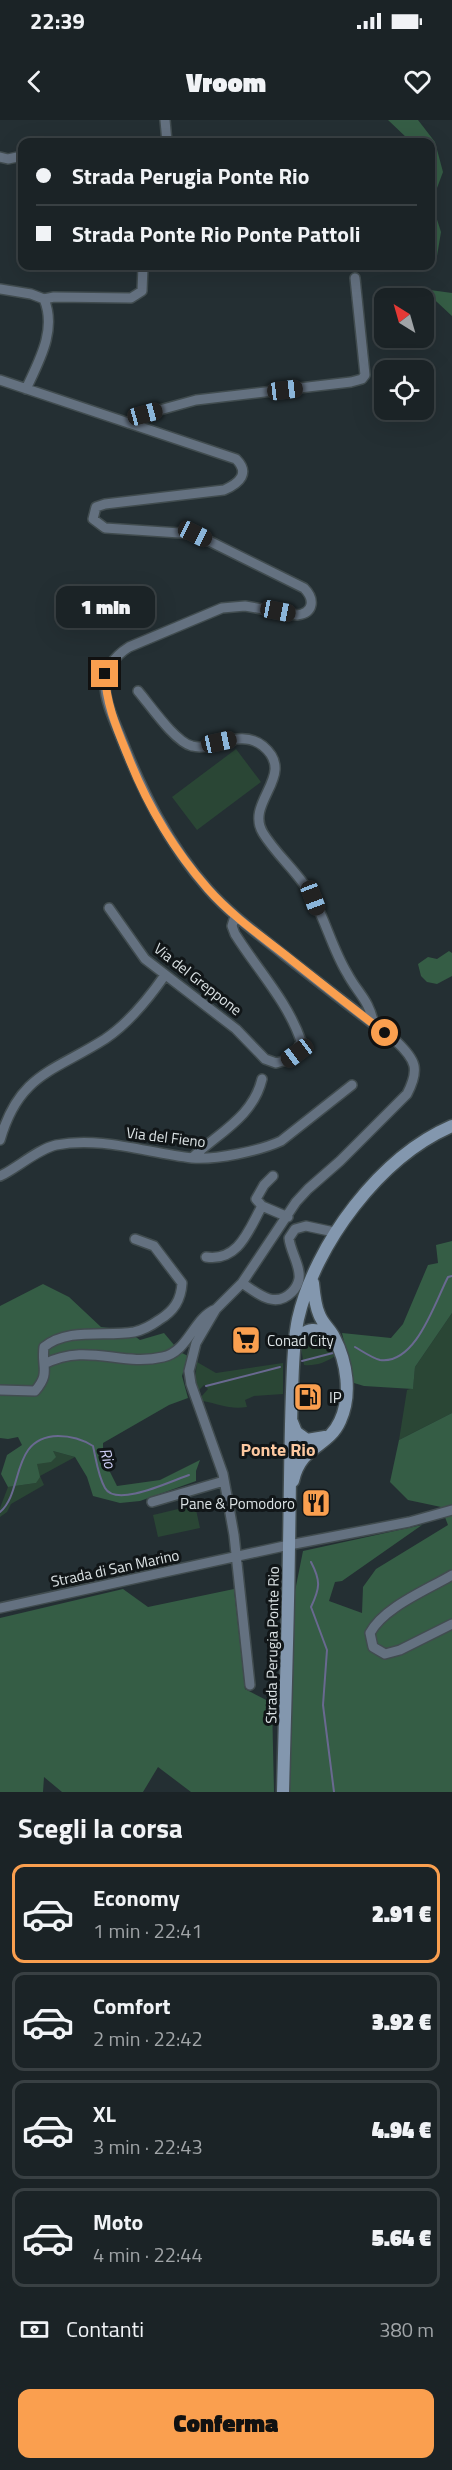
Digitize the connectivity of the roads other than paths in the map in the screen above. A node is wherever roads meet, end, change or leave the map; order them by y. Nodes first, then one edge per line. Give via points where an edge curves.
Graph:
1 (165, 120) edge
2 (167, 138) edge
3 (0, 157) edge
4 (18, 157) edge
5 (142, 270) edge
6 (355, 278) dead end
7 (0, 289) edge
8 (44, 299) junction
9 (0, 380) edge
10 (26, 389) junction
11 (128, 423) junction
12 (138, 691) dead end
13 (109, 908) dead end
14 (235, 916) junction
15 (165, 975) junction
16 (374, 1025) junction
17 (262, 1079) dead end
18 (352, 1086) dead end
19 (452, 1126) edge
20 (0, 1140) edge
21 (192, 1158) junction
22 (0, 1176) edge
23 (273, 1176) dead end
24 (262, 1206) junction
25 (288, 1217) junction
26 (334, 1232) junction
27 (135, 1239) dead end
28 (206, 1257) dead end
29 (312, 1280) junction
30 (242, 1283) junction
31 (216, 1309) junction
32 (319, 1315) junction
33 (298, 1318) junction
34 (334, 1337) junction
35 (294, 1349) junction
36 (44, 1364) junction
37 (0, 1390) edge
38 (291, 1418) junction
39 (330, 1436) junction
40 (224, 1481) junction
41 (289, 1499) junction
42 (152, 1502) dead end
43 (452, 1510) edge
44 (290, 1545) junction
45 (236, 1557) junction
46 (452, 1575) edge
47 (0, 1608) edge
48 (452, 1624) edge
49 (250, 1685) dead end
50 (283, 1792) edge

1 - 2 street
3 - 4 street
5 - 8 street via 142,291 131,298
6 - 11 street via 365,375 362,379 196,400 145,414
7 - 8 street
8 - 10 street via 50,319 45,348
9 - 10 street
10 - 11 street
11 - 14 street, Strada Perugia Ponte Rio via 236,459 244,472 241,480 224,490 96,507 93,519 99,525 195,534 304,588 313,602 305,614 297,615 245,606 222,608 129,647 109,663 105,674 111,711 152,810 207,888
12 - 16 street via 177,736 191,746 247,739 262,745 271,755 275,776 259,811 261,831 313,898 347,974 369,1006
13 - 15 street, Via del Greppone via 145,959
14 - 15 street, Via del Greppone via 235,934 297,1029 301,1041 297,1053 276,1063 265,1059 203,1001
14 - 16 street, Strada Perugia Ponte Rio
15 - 20 street via 150,998 107,1037 39,1076 11,1108
16 - 25 street, Strada Perugia Ponte Rio via 414,1060 413,1082 407,1094 308,1189
17 - 21 street via 258,1094 245,1113
18 - 21 street, Via del Fieno via 276,1143
19 - 26 main road via 390,1168 358,1199
21 - 22 street, Via del Fieno via 105,1144 67,1143 44,1149
23 - 24 street via 256,1199
24 - 25 street
24 - 28 street via 233,1253 221,1258
25 - 30 street, Strada Perugia Ponte Rio
26 - 29 main road
26 - 30 street via 306,1226 295,1228 289,1238 299,1279 286,1297 276,1301 264,1299
27 - 36 street via 154,1246 182,1283 181,1296 171,1313 137,1332 74,1335 50,1342 44,1347
29 - 32 main road, Strada Perugia Ponte Rio
29 - 33 main road, Strada Perugia Ponte Rio
30 - 31 street, Strada Perugia Ponte Rio
31 - 36 street via 205,1313 179,1349 164,1357 129,1359 71,1354
31 - 40 street, Strada Perugia Ponte Rio via 196,1343 189,1371
32 - 33 main road
32 - 34 main road, Strada Perugia Ponte Rio
33 - 35 main road, Strada Perugia Ponte Rio
34 - 35 main road via 312,1329 300,1336
34 - 39 main road, Strada Perugia Ponte Rio via 344,1360 348,1399 340,1423
35 - 38 main road, Strada Perugia Ponte Rio
36 - 37 street via 44,1381 35,1390
38 - 39 main road via 296,1432 306,1440
38 - 41 main road, Strada Perugia Ponte Rio
39 - 41 main road, Strada Perugia Ponte Rio via 301,1459
40 - 42 street
40 - 45 street, Strada Perugia Ponte Rio
41 - 44 main road, Strada Perugia Ponte Rio
43 - 44 street, Strada di San Marino
44 - 45 street, Strada di San Marino
44 - 50 main road, Strada Perugia Ponte Rio
45 - 47 street, Strada di San Marino
45 - 49 street, Strada Perugia Ponte Rio
46 - 48 street via 387,1613 370,1633 373,1647 385,1654

